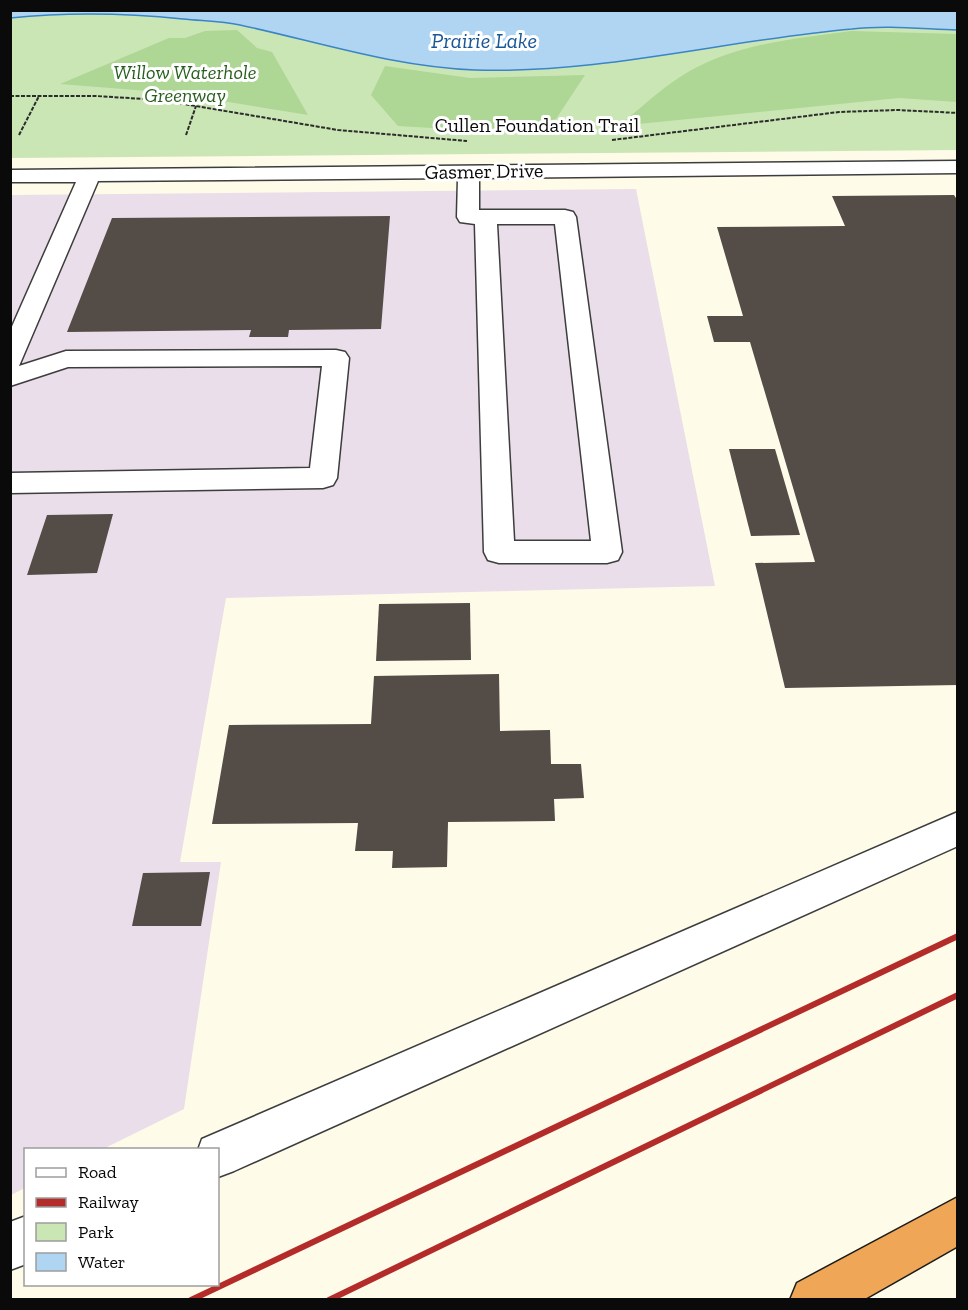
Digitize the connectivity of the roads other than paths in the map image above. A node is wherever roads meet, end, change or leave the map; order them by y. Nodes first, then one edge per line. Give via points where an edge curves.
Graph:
1 (957, 167) edge
2 (469, 171) junction
3 (90, 175) junction
4 (10, 176) edge
5 (486, 217) junction
6 (10, 361) edge
7 (10, 378) edge
8 (10, 483) edge
9 (957, 828) edge
10 (219, 1155) edge
11 (957, 1220) edge
12 (814, 1299) edge

1 - 2 street, Gasmer Drive
2 - 3 street, Gasmer Drive
2 - 5 street via 468,217
3 - 4 street, Gasmer Drive
3 - 6 street
5 - 5 street via 499,552 607,552 565,217
7 - 8 street via 66,359 336,357 323,478
9 - 10 street
11 - 12 highway

